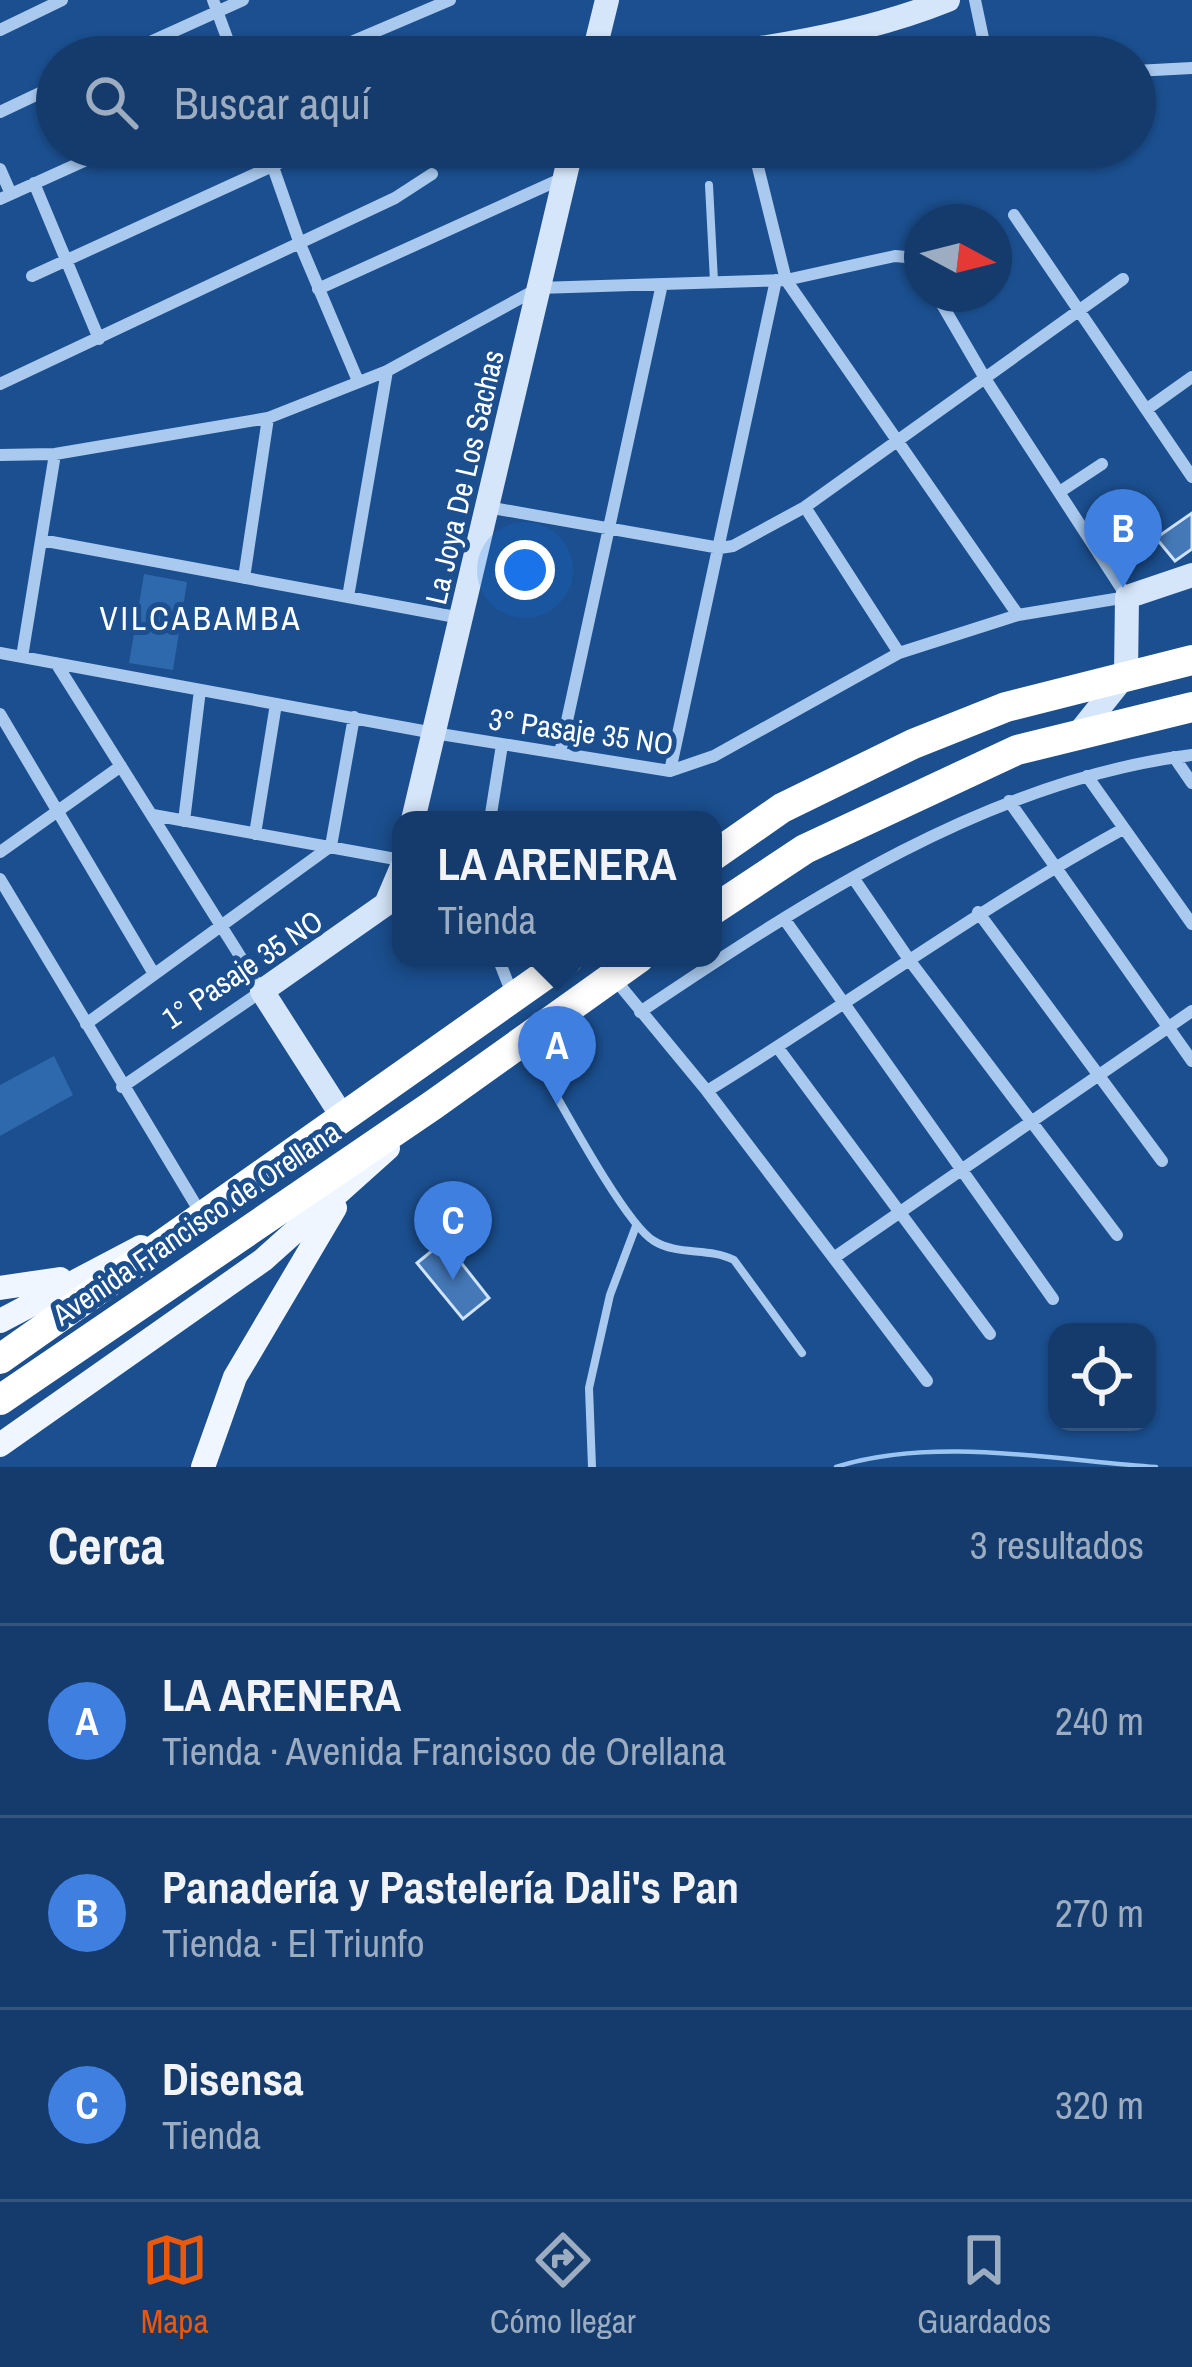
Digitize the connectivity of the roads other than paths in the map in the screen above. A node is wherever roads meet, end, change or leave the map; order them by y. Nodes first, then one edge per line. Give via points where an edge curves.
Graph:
1 (62, 0) edge
2 (243, 0) edge
3 (450, 0) edge
4 (607, 0) edge
5 (949, 0) edge
6 (975, 0) edge
7 (215, 5) edge
8 (920, 6) edge
9 (0, 30) edge
10 (157, 36) edge
11 (226, 36) edge
12 (365, 36) edge
13 (598, 36) edge
14 (804, 36) edge
15 (983, 36) edge
16 (1192, 68) edge
17 (1156, 70) edge
18 (36, 95) edge
19 (0, 112) edge
20 (68, 168) edge
21 (269, 168) edge
22 (274, 168) edge
23 (567, 168) edge
24 (757, 168) edge
25 (0, 169) edge
26 (432, 174) dead end
27 (565, 177) junction
28 (34, 183) junction
29 (710, 185) dead end
30 (6, 196) edge
31 (1014, 215) dead end
32 (300, 244) junction
33 (65, 259) junction
34 (904, 260) edge
35 (32, 276) dead end
36 (1123, 279) dead end
37 (781, 280) junction
38 (714, 283) junction
39 (662, 284) junction
40 (539, 288) junction
41 (318, 289) junction
42 (1081, 311) junction
43 (947, 312) edge
44 (99, 339) junction
45 (387, 371) junction
46 (1192, 377) edge
47 (986, 380) junction
48 (358, 381) junction
49 (0, 384) edge
50 (1147, 409) junction
51 (268, 418) junction
52 (900, 440) junction
53 (55, 454) junction
54 (0, 455) edge
55 (1102, 464) dead end
56 (1192, 477) edge
57 (1061, 491) junction
58 (488, 507) junction
59 (805, 507) junction
60 (608, 526) junction
61 (41, 540) junction
62 (720, 548) junction
63 (1192, 574) edge
64 (244, 578) junction
65 (348, 597) junction
66 (1127, 597) junction
67 (1018, 615) junction
68 (461, 618) junction
69 (0, 653) edge
70 (899, 653) junction
71 (22, 657) junction
72 (1192, 660) edge
73 (56, 663) junction
74 (1126, 674) junction
75 (200, 690) junction
76 (276, 704) junction
77 (1192, 707) edge
78 (0, 714) edge
79 (354, 717) junction
80 (434, 733) junction
81 (1079, 733) junction
82 (502, 745) junction
83 (560, 753) junction
84 (1192, 755) edge
85 (1174, 757) junction
86 (122, 766) junction
87 (670, 771) junction
88 (1087, 776) junction
89 (1192, 783) edge
90 (1009, 801) junction
91 (415, 811) edge
92 (491, 811) edge
93 (58, 812) junction
94 (153, 815) junction
95 (184, 821) junction
96 (1123, 829) junction
97 (255, 834) junction
98 (331, 846) junction
99 (722, 850) edge
100 (0, 852) edge
101 (392, 858) edge
102 (1055, 866) junction
103 (0, 879) edge
104 (854, 879) junction
105 (392, 897) edge
106 (722, 904) edge
107 (978, 912) junction
108 (785, 920) junction
109 (221, 924) junction
110 (1192, 924) edge
111 (722, 960) edge
112 (910, 961) junction
113 (501, 967) edge
114 (556, 967) edge
115 (626, 967) edge
116 (711, 967) edge
117 (154, 974) junction
118 (612, 976) junction
119 (262, 991) junction
120 (513, 997) junction
121 (846, 1005) junction
122 (1192, 1011) edge
123 (640, 1012) junction
124 (86, 1024) junction
125 (1168, 1028) junction
126 (524, 1040) junction
127 (778, 1048) junction
128 (1192, 1061) edge
129 (1100, 1073) junction
130 (122, 1087) junction
131 (707, 1091) junction
132 (433, 1105) junction
133 (342, 1116) junction
134 (1028, 1121) junction
135 (1162, 1161) dead end
136 (962, 1168) junction
137 (349, 1186) junction
138 (897, 1212) junction
139 (203, 1218) junction
140 (636, 1226) junction
141 (1118, 1235) dead end
142 (835, 1257) junction
143 (92, 1270) junction
144 (0, 1288) edge
145 (1053, 1299) dead end
146 (0, 1322) edge
147 (990, 1334) dead end
148 (802, 1354) dead end
149 (0, 1359) edge
150 (926, 1381) dead end
151 (0, 1400) edge
152 (0, 1445) edge
153 (203, 1467) edge
154 (592, 1467) edge

1 - 9 street
2 - 7 street
3 - 12 street
4 - 13 street
5 - 8 street
6 - 15 street
7 - 10 street
7 - 11 street
8 - 14 street
16 - 17 street
18 - 19 street
20 - 28 street
21 - 33 street
22 - 32 street
23 - 27 street, La Joya De Los Sachas
24 - 37 street
25 - 30 street
26 - 32 street
27 - 40 street, La Joya De Los Sachas
27 - 41 street
28 - 30 street
28 - 33 street
29 - 38 lane
31 - 42 street
32 - 41 street
32 - 44 street
33 - 35 street
33 - 44 street
34 - 37 street
36 - 42 street
37 - 38 street
37 - 52 street
37 - 62 street
38 - 39 street
39 - 40 street
39 - 60 street
40 - 45 street
40 - 58 street, La Joya De Los Sachas
41 - 48 street
42 - 47 street
42 - 50 street
43 - 47 street
44 - 49 street
45 - 48 street
45 - 65 street
46 - 50 street
47 - 52 street
47 - 57 street
48 - 51 street
50 - 56 street
51 - 53 street
51 - 64 street
52 - 59 street
52 - 67 street
53 - 54 street
53 - 61 street
55 - 57 street
57 - 66 street
58 - 60 street
58 - 68 street, La Joya De Los Sachas
59 - 62 street
59 - 70 street
60 - 62 street
60 - 83 street
61 - 64 street
61 - 71 street
62 - 87 street
63 - 66 street
64 - 65 street
65 - 68 street
66 - 67 street, 3° Pasaje 35 NO
66 - 74 street
67 - 70 street, 3° Pasaje 35 NO
68 - 80 street, La Joya De Los Sachas
69 - 71 street, 3° Pasaje 35 NO
70 - 87 street, 3° Pasaje 35 NO via 714,756
71 - 73 street, 3° Pasaje 35 NO
72 - 74 highway
73 - 75 street, 3° Pasaje 35 NO
73 - 86 street
74 - 81 street
74 - 99 highway via 1006,707 913,744 782,808
75 - 76 street, 3° Pasaje 35 NO
75 - 95 street
76 - 79 street, 3° Pasaje 35 NO
76 - 97 street
77 - 81 highway
78 - 93 street
79 - 80 street, 3° Pasaje 35 NO
79 - 98 street
80 - 82 street, 3° Pasaje 35 NO
80 - 91 street, La Joya De Los Sachas
81 - 106 highway via 1017,750 824,840
82 - 83 street, 3° Pasaje 35 NO
82 - 92 street
83 - 87 street, 3° Pasaje 35 NO
84 - 85 street
85 - 88 street
85 - 89 street
86 - 93 street
86 - 94 street
88 - 90 street
88 - 96 street
90 - 102 street
90 - 104 street
93 - 100 street
93 - 117 street
94 - 95 street
94 - 109 street
95 - 97 street
96 - 102 street
96 - 110 street
97 - 98 street
98 - 101 street
98 - 109 street
102 - 107 street
102 - 125 street
103 - 124 street
104 - 108 street
104 - 112 street
105 - 119 street, 1° Pasaje 35 NO
107 - 112 street
107 - 129 street
108 - 111 street
108 - 121 street
109 - 117 street
109 - 119 street
112 - 121 street
112 - 134 street
113 - 120 street
114 - 120 highway, Avenida Francisco de Orellana
115 - 118 highway, Avenida Francisco de Orellana
116 - 123 street
117 - 124 street
118 - 123 street
118 - 126 highway, Avenida Francisco de Orellana
119 - 130 street, 1° Pasaje 35 NO
119 - 133 street
120 - 133 highway, Avenida Francisco de Orellana
121 - 127 street
121 - 136 street
122 - 125 street
123 - 131 street
124 - 130 street
125 - 128 street
125 - 129 street
126 - 132 highway, Avenida Francisco de Orellana
126 - 140 lane
127 - 131 street
127 - 138 street
129 - 134 street
129 - 135 street
130 - 139 street
131 - 142 street
132 - 137 main road, Avenida Francisco de Orellana
132 - 151 highway, Avenida Francisco de Orellana
133 - 139 highway, Avenida Francisco de Orellana
134 - 136 street
134 - 141 street
136 - 138 street
136 - 145 street
137 - 152 main road, Avenida Francisco de Orellana via 263,1260
137 - 153 main road via 256,1337
138 - 142 street
138 - 147 street
139 - 143 main road, Avenida Francisco de Orellana
139 - 149 highway, Avenida Francisco de Orellana
140 - 148 lane via 668,1247 734,1260
140 - 154 lane via 589,1388
142 - 150 street
143 - 144 main road
143 - 146 main road, Avenida Francisco de Orellana

